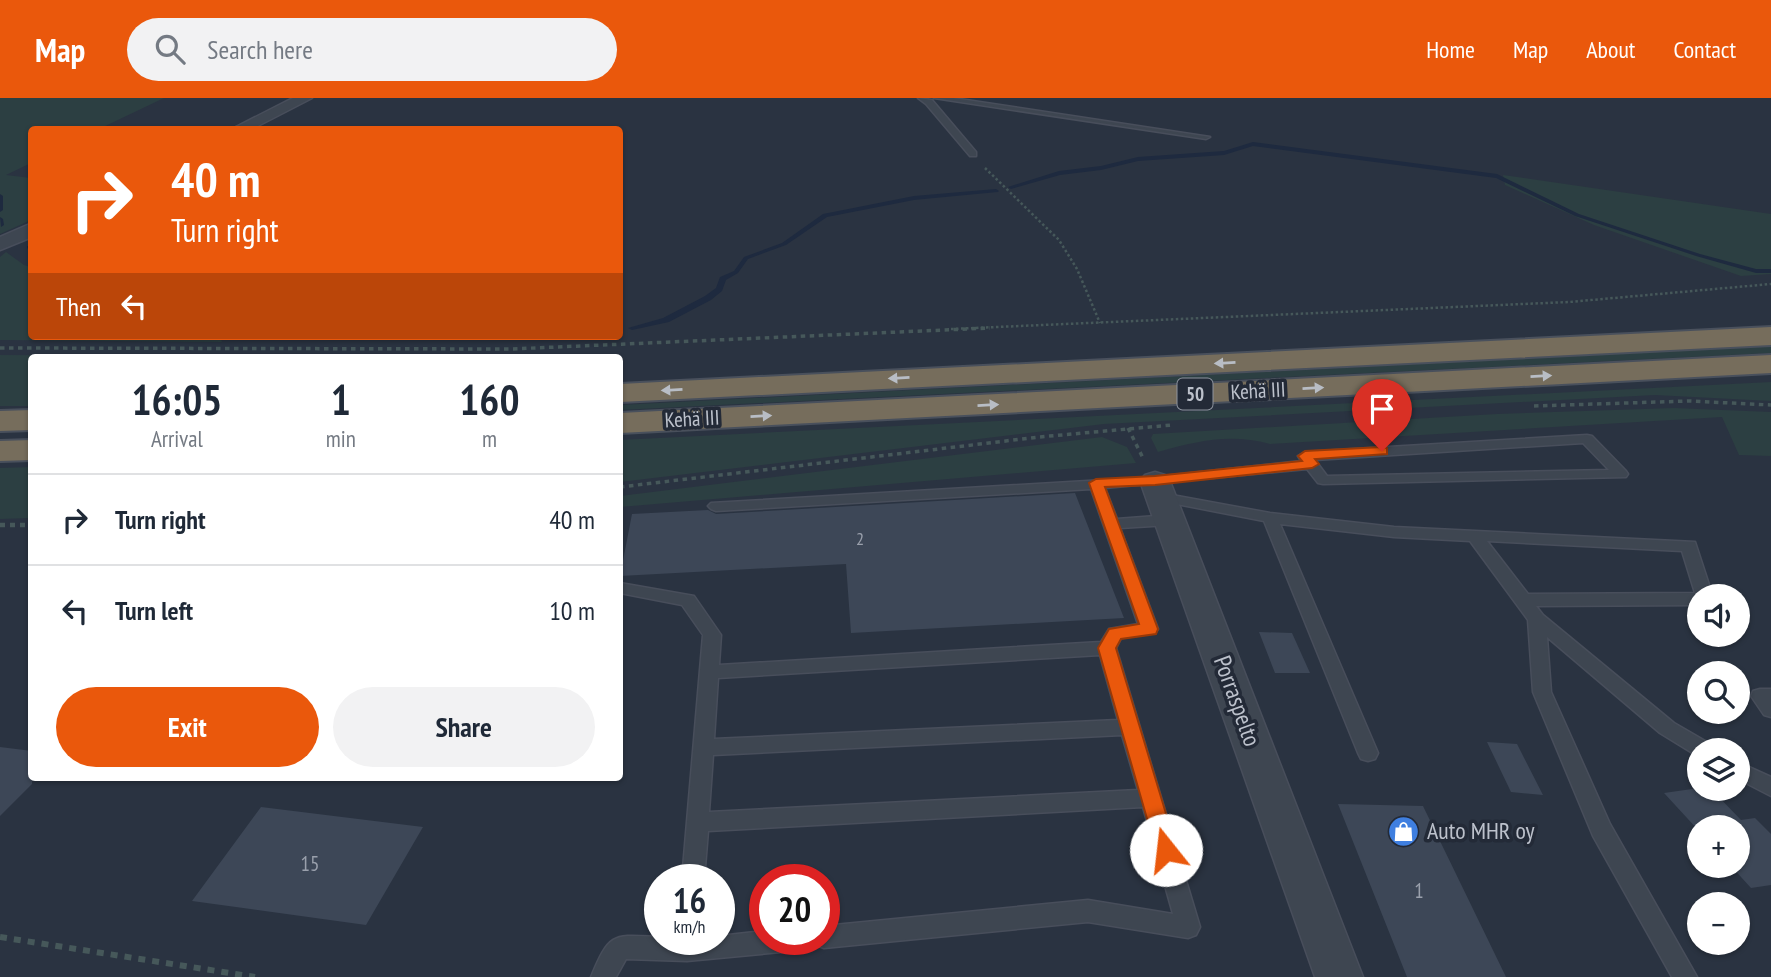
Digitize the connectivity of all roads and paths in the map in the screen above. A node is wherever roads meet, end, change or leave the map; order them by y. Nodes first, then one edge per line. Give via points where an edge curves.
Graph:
1 (305, 98) edge
2 (922, 98) edge
3 (938, 98) edge
4 (246, 126) edge
5 (1206, 137) dead end
6 (973, 154) joint
7 (28, 231) edge
8 (0, 244) edge
9 (1771, 284) edge
10 (1771, 317) edge
11 (1100, 323) junction
12 (1771, 336) edge
13 (0, 348) edge
14 (1440, 353) junction
15 (1771, 364) edge
16 (623, 393) edge
17 (1771, 405) edge
18 (1525, 406) dead end
19 (28, 420) edge
20 (0, 421) edge
21 (623, 423) edge
22 (1183, 424) dead end
23 (1128, 428) junction
24 (28, 450) edge
25 (0, 451) edge
26 (1312, 464) junction
27 (1096, 483) junction
28 (623, 487) edge
29 (1161, 500) junction
30 (716, 506) dead end
31 (1270, 518) junction
32 (1110, 524) junction
33 (0, 525) edge
34 (28, 525) edge
35 (1475, 536) junction
36 (1701, 584) edge
37 (623, 589) edge
38 (1687, 599) edge
39 (1523, 600) junction
40 (1537, 619) junction
41 (1107, 648) junction
42 (711, 672) junction
43 (1771, 696) edge
44 (1771, 710) edge
45 (1130, 727) junction
46 (1687, 740) edge
47 (705, 747) junction
48 (1368, 753) dead end
49 (1750, 777) edge
50 (1771, 787) edge
51 (1151, 798) junction
52 (698, 822) junction
53 (694, 864) edge
54 (840, 935) edge
55 (0, 937) edge
56 (644, 946) edge
57 (255, 977) edge
58 (603, 977) edge
59 (1339, 977) edge
60 (1685, 977) edge

1 - 4 street
2 - 6 lane
3 - 5 lane
6 - 11 path via 997,183 1058,238 1074,261
7 - 8 street
9 - 11 path via 1569,302
10 - 14 highway via 1604,331
11 - 13 path via 511,349
12 - 14 highway, Kehä III / 50
14 -> 16 highway, Kehä III / 50
21 -> 15 highway, Kehä III / 50
17 - 18 path via 1689,401
19 - 20 highway
22 - 23 path
23 - 28 path
23 - 29 path
24 - 25 highway
26 - 26 lane via 1305,456 1587,439 1621,474 1323,480
26 - 29 lane
27 - 29 lane
27 - 30 lane
27 - 32 lane
29 - 31 lane
29 - 32 lane
29 - 59 street, Porraspelto
31 - 35 lane
31 - 48 lane
32 - 41 lane via 1149,629 1115,633
33 - 34 path
35 - 36 lane via 1689,546
35 - 39 lane
37 - 42 lane via 688,600 712,635
38 - 39 lane
39 - 40 lane
40 - 46 lane
40 - 60 lane via 1542,692 1601,828
41 - 42 lane
41 - 45 lane
42 - 47 lane
43 - 44 lane via 1760,696
45 - 47 lane
45 - 51 lane
47 - 52 lane
49 - 50 lane
51 - 52 lane
51 - 54 lane via 1188,927 1088,911
52 - 53 lane
55 - 57 path
56 - 58 lane via 620,947

